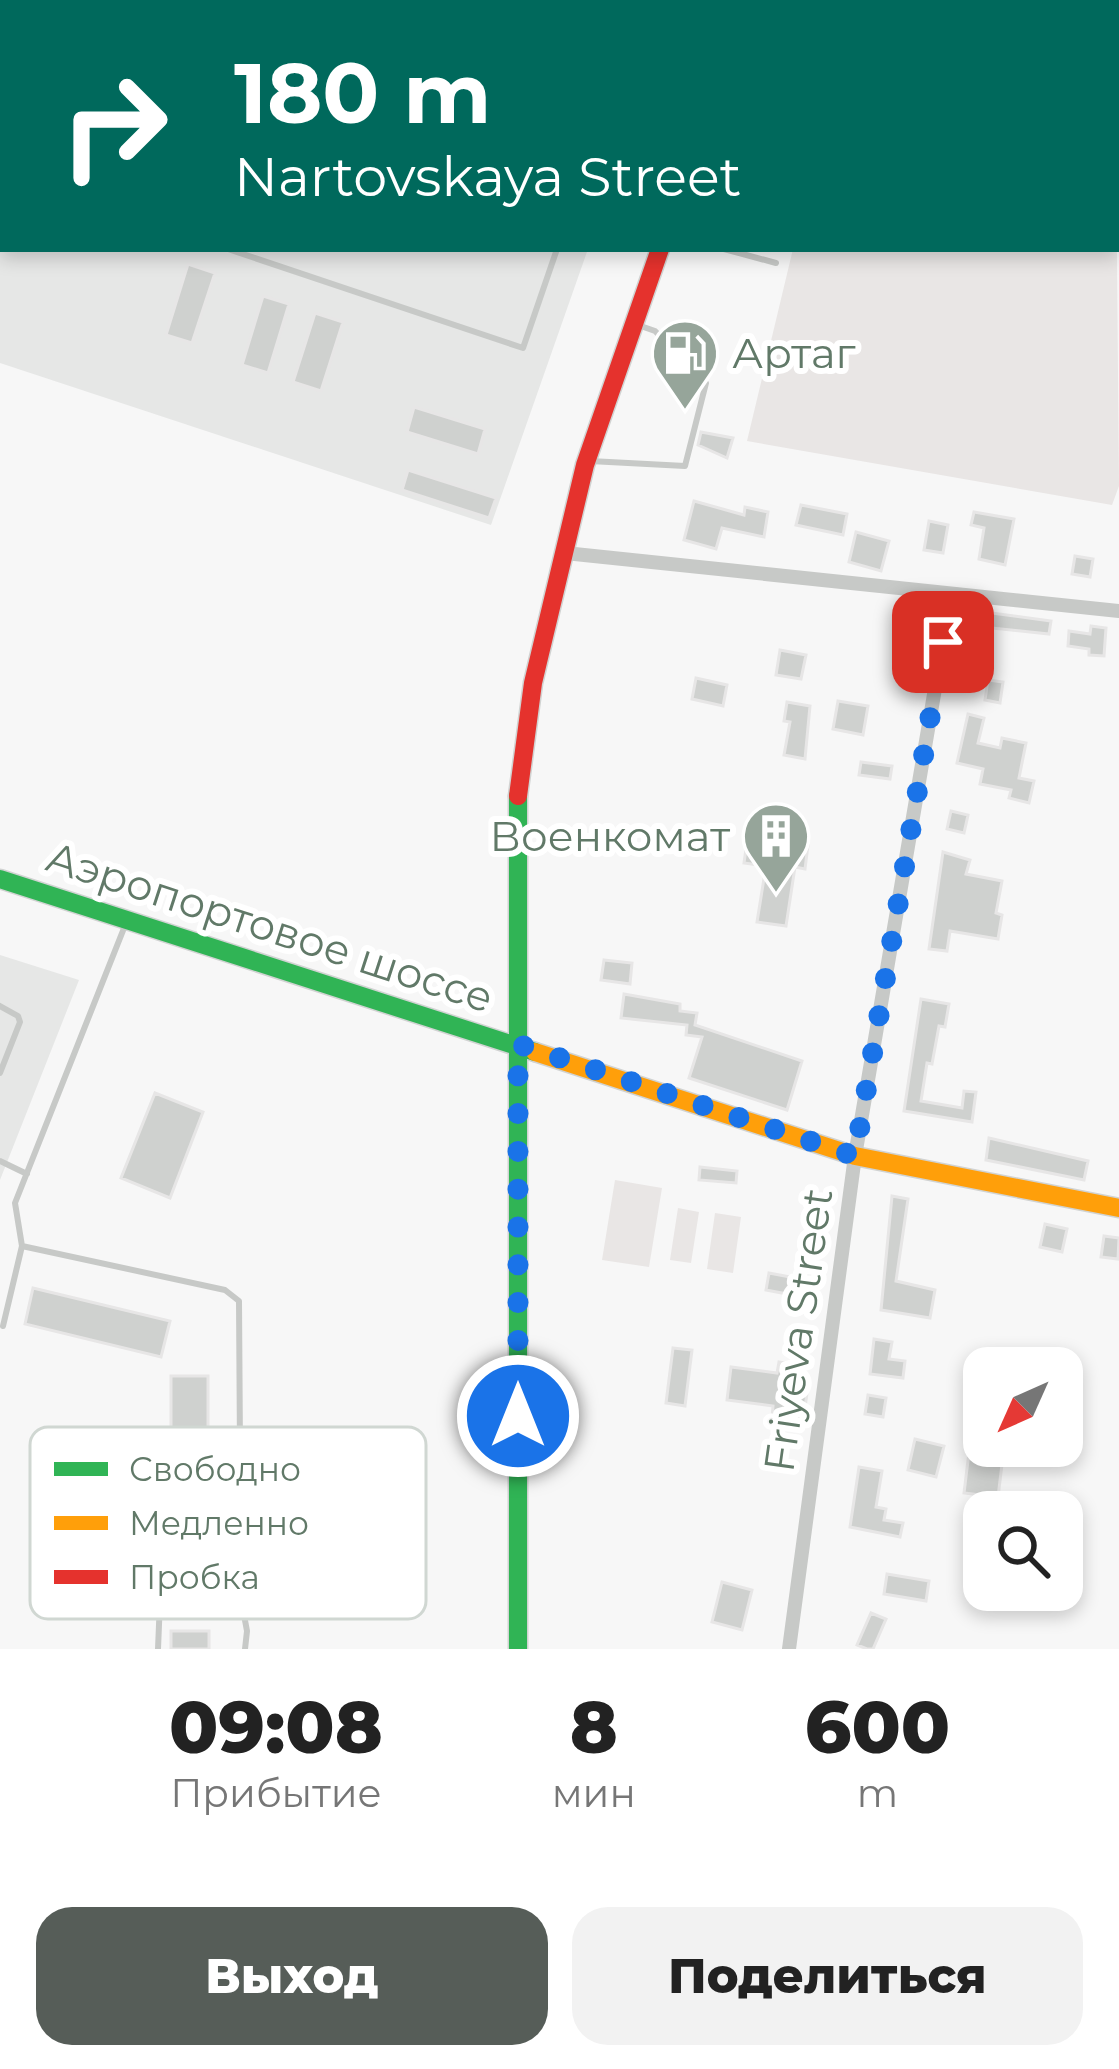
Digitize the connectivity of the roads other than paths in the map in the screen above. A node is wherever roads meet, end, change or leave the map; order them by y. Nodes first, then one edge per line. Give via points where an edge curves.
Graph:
1 (237, 252) edge
2 (555, 252) edge
3 (658, 252) edge
4 (735, 252) edge
5 (776, 263) dead end
6 (634, 324) junction
7 (586, 461) junction
8 (566, 553) junction
9 (951, 595) junction
10 (1119, 611) edge
11 (0, 879) edge
12 (127, 920) junction
13 (0, 1006) edge
14 (518, 1044) junction
15 (0, 1073) edge
16 (855, 1156) junction
17 (0, 1160) edge
18 (27, 1174) junction
19 (1119, 1208) edge
20 (22, 1246) junction
21 (3, 1326) edge
22 (240, 1427) edge
23 (243, 1619) edge
24 (245, 1649) edge
25 (518, 1649) edge
26 (788, 1649) edge

1 - 2 lane via 523,348
3 - 6 main road
4 - 5 lane
6 - 7 main road
6 - 7 lane via 656,331 706,383 685,466
7 - 8 main road
8 - 9 street
8 - 14 main road via 533,683 516,812
9 - 10 street
9 - 16 street, Friyeva Street
11 - 12 main road, Аэропортовое шоссе
12 - 14 main road, Аэропортовое шоссе
12 - 18 lane
13 - 15 lane via 20,1022
14 - 16 main road, Аэропортовое шоссе
14 - 25 main road
16 - 19 main road, Аэропортовое шоссе
16 - 26 street, Friyeva Street
17 - 18 lane
18 - 20 lane via 15,1203
20 - 21 lane
20 - 22 lane via 225,1290 239,1301
23 - 24 lane

